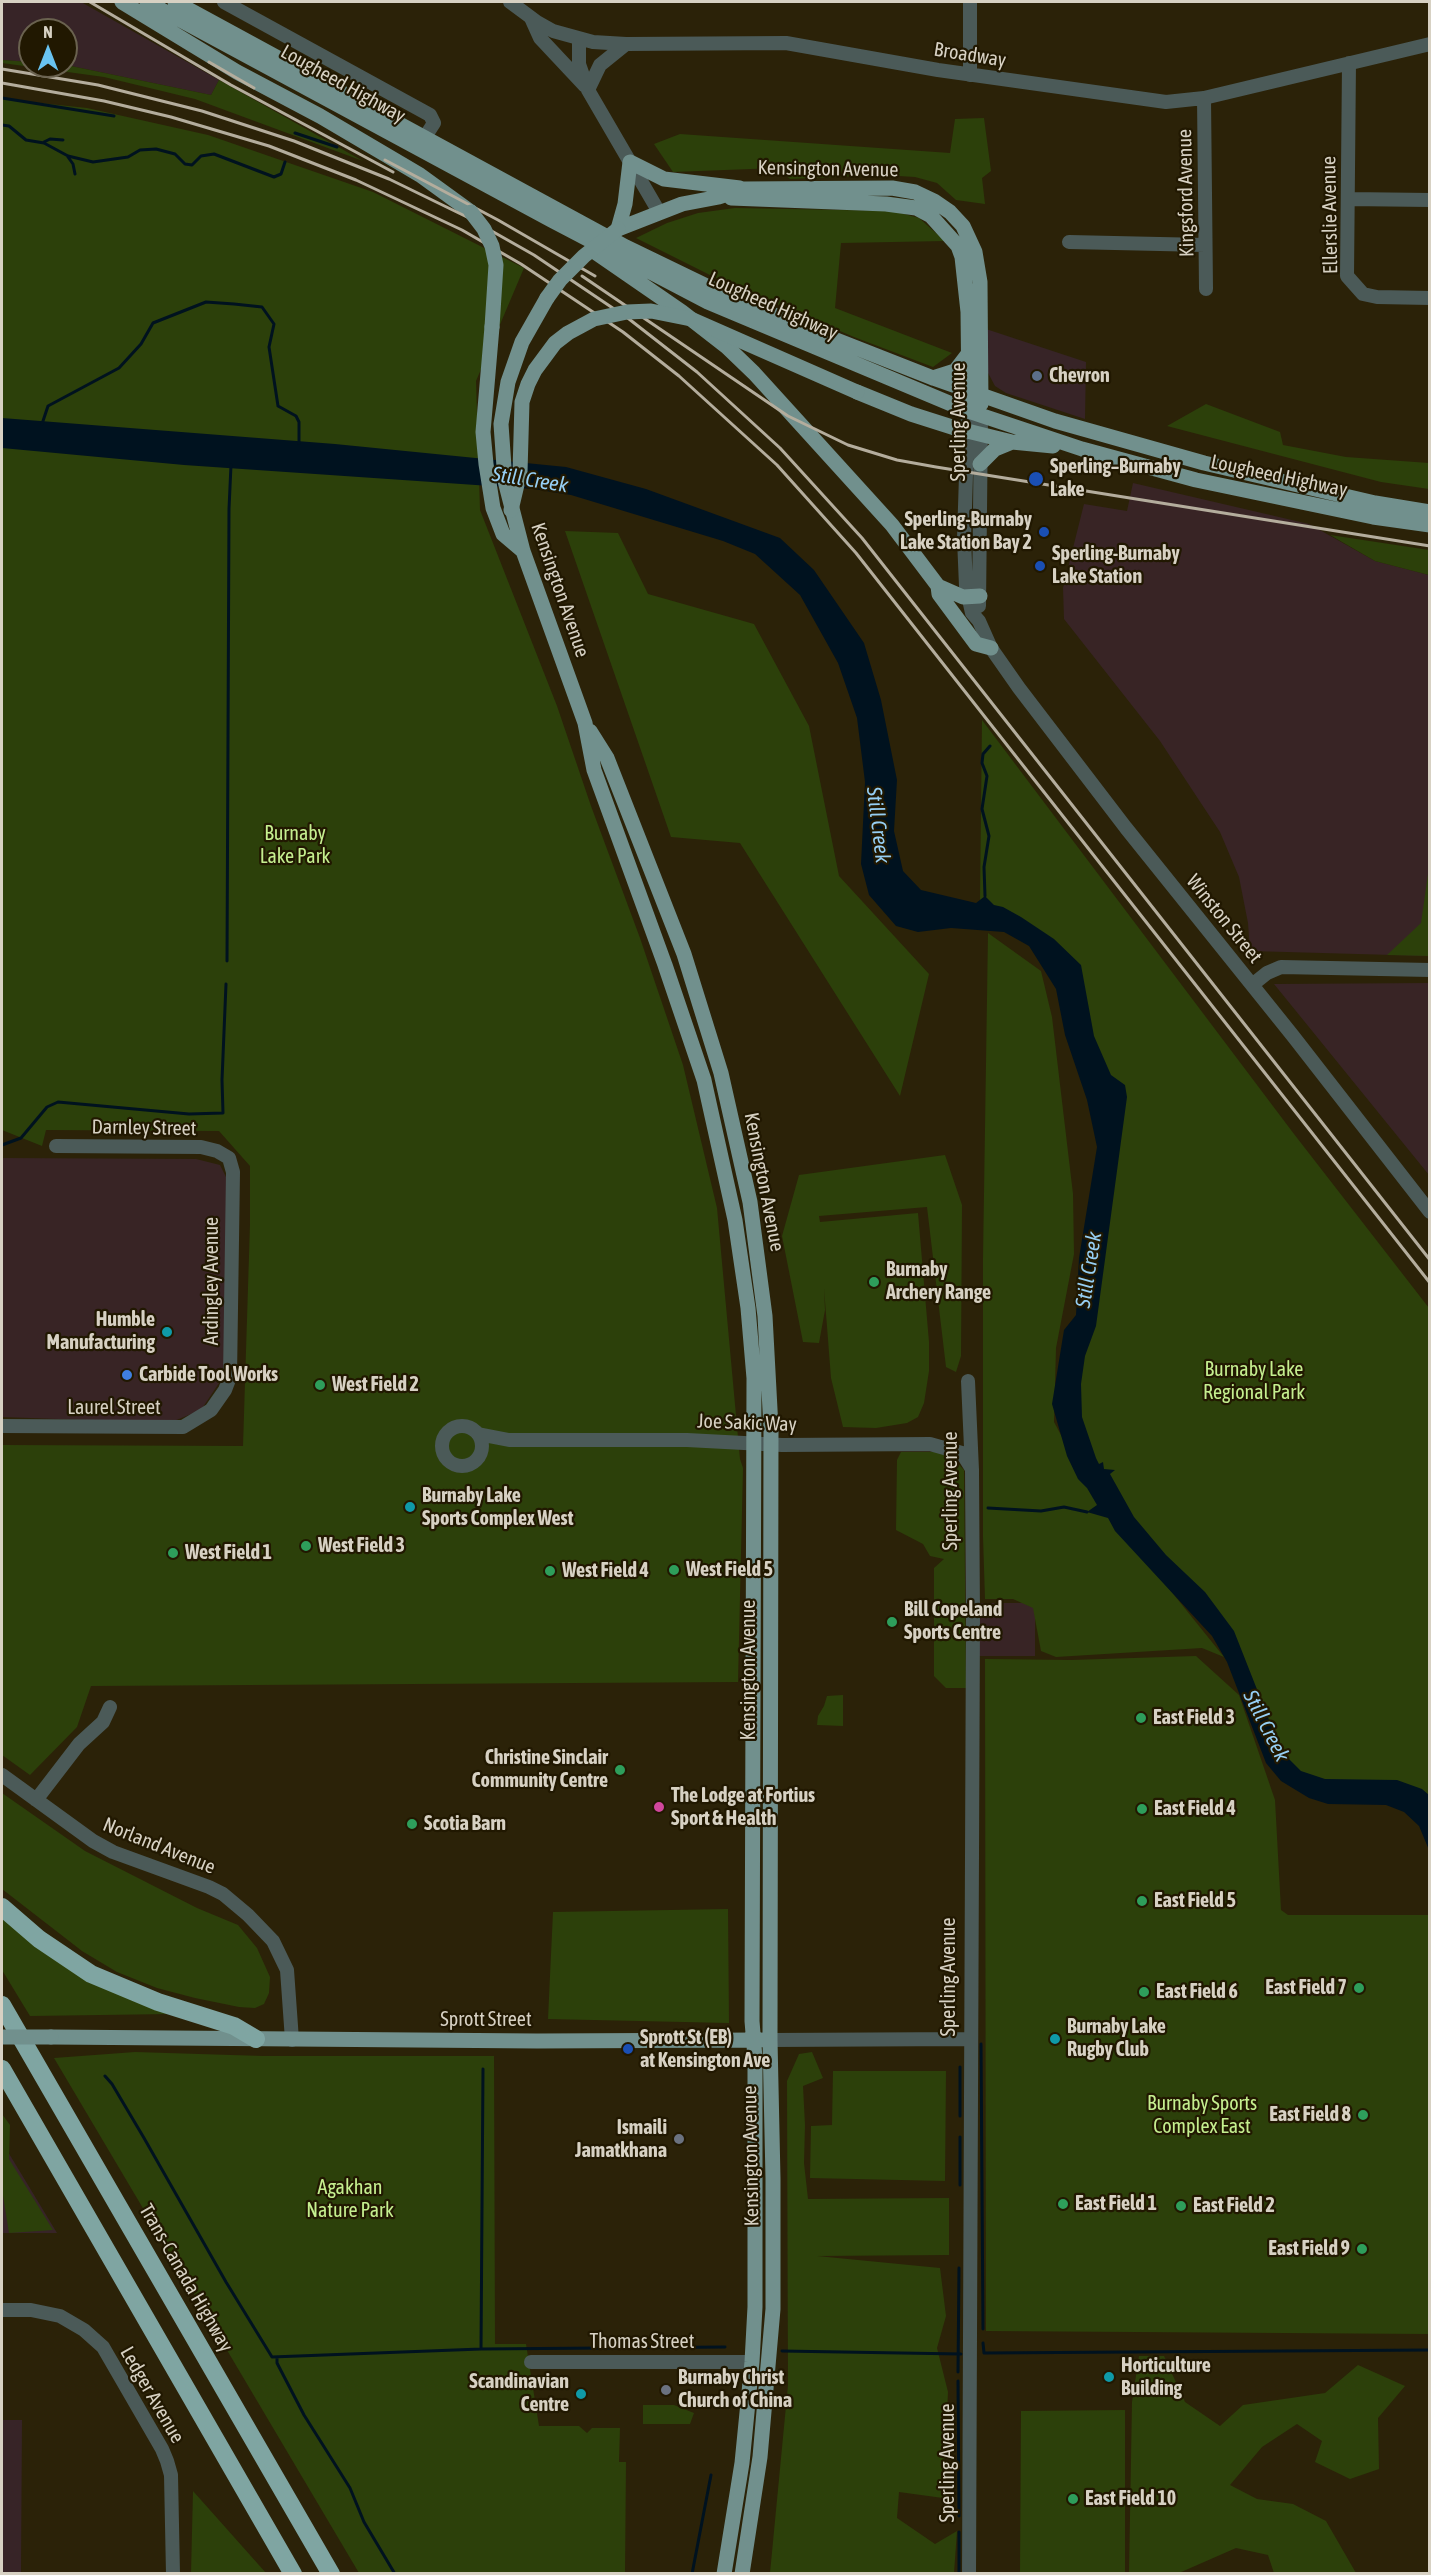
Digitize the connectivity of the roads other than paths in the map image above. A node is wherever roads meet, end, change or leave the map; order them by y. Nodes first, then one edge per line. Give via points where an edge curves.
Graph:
1 (122, 2) edge
2 (147, 2) edge
3 (175, 2) edge
4 (224, 2) edge
5 (510, 2) edge
6 (970, 2) edge
7 (531, 18) junction
8 (579, 39) junction
9 (626, 44) junction
10 (1430, 44) edge
11 (1349, 63) junction
12 (970, 75) junction
13 (588, 90) junction
14 (1204, 98) junction
15 (425, 137) junction
16 (630, 162) junction
17 (743, 189) junction
18 (719, 197) junction
19 (1348, 199) junction
20 (1430, 200) edge
21 (659, 212) junction
22 (551, 220) junction
23 (622, 225) junction
24 (963, 226) joint
25 (951, 237) joint
26 (1069, 242) dead end
27 (1205, 245) junction
28 (1206, 289) dead end
29 (1430, 298) edge
30 (968, 354) junction
31 (933, 378) junction
32 (976, 394) junction
33 (975, 414) junction
34 (973, 432) junction
35 (1012, 442) junction
36 (1082, 449) junction
37 (980, 464) junction
38 (511, 510) junction
39 (1430, 512) edge
40 (1430, 525) edge
41 (523, 551) junction
42 (938, 586) junction
43 (974, 596) junction
44 (991, 648) junction
45 (585, 723) junction
46 (1430, 970) edge
47 (1252, 985) junction
48 (56, 1146) dead end
49 (228, 1158) joint
50 (1430, 1212) edge
51 (968, 1381) dead end
52 (217, 1403) joint
53 (2, 1426) edge
54 (478, 1434) junction
55 (509, 1440) junction
56 (754, 1444) junction
57 (770, 1444) junction
58 (480, 1457) junction
59 (972, 1470) junction
60 (110, 1707) dead end
61 (2, 1776) edge
62 (36, 1800) junction
63 (2, 1907) edge
64 (2, 2005) edge
65 (2, 2037) edge
66 (256, 2039) junction
67 (970, 2039) junction
68 (292, 2040) junction
69 (753, 2040) junction
70 (770, 2040) junction
71 (2, 2069) edge
72 (2, 2310) edge
73 (531, 2362) dead end
74 (752, 2362) junction
75 (768, 2364) junction
76 (172, 2574) edge
77 (293, 2574) edge
78 (331, 2574) edge
79 (724, 2574) edge
80 (742, 2574) edge
81 (969, 2574) edge

1 - 41 main road, bridge via 420,175 471,212 484,229 496,265 483,432 486,464 493,508 503,534
2 - 22 main road, Lougheed Highway
3 - 15 main road, Lougheed Highway
4 - 15 street via 430,114 434,123
5 - 7 street, Broadway
6 - 12 street
7 - 8 street, Broadway via 553,31
7 - 13 street via 540,38
8 - 9 street, Broadway
8 - 13 street via 579,64
9 - 12 street, Broadway via 786,43
9 - 13 street via 600,65
10 - 11 street, Broadway
11 - 14 street, Broadway
11 - 19 street, Ellerslie Avenue
12 - 14 street, Broadway via 1166,102
13 - 16 street
14 - 27 street, Kingsford Avenue
15 - 31 main road, Lougheed Highway via 626,247 719,292
16 - 17 main road via 664,179
16 - 21 street
16 - 23 main road
17 - 18 main road, Kensington Avenue
17 - 24 main road, Kensington Avenue via 892,188 934,201
18 - 21 main road, Kensington Avenue
18 - 25 main road, Kensington Avenue via 916,208 931,216
19 - 20 street
19 - 29 street, Ellerslie Avenue via 1347,276 1354,287 1377,297
21 - 23 main road, Kensington Avenue
22 - 33 main road, Lougheed Highway via 708,302
22 - 42 main road via 727,347 892,525
23 - 38 main road, Kensington Avenue, bridge via 560,280 522,342 508,382 501,424
24 - 32 main road, Sperling Avenue via 971,238 978,265
25 - 30 main road, Sperling Avenue via 965,270
26 - 27 street
27 - 28 street, Kingsford Avenue
30 - 31 main road via 955,371
30 - 32 main road, Sperling Avenue
31 - 32 main road, Lougheed Highway
32 - 33 main road, Sperling Avenue
32 - 39 main road, Lougheed Highway via 1195,461
33 - 34 street, Sperling Avenue
33 - 36 main road, Lougheed Highway
34 - 35 main road
34 - 37 street, Sperling Avenue
34 - 38 main road, bridge via 911,414 691,319 651,311 627,312 594,319 567,333 535,370 522,402 520,472
34 - 43 street, Sperling Avenue via 964,539
35 - 36 main road
35 - 37 main road via 995,449
36 - 40 main road, Lougheed Highway via 1196,480
37 - 43 street, Sperling Avenue
38 - 41 main road, Kensington Avenue
41 - 45 main road, Kensington Avenue
42 - 43 main road via 955,594
42 - 44 main road via 939,594 976,644
43 - 44 street, Sperling Avenue via 972,613
44 - 47 street, Winston Street via 1126,828
45 - 56 main road, Kensington Avenue via 594,770 704,1080 728,1186 748,1308
45 - 57 main road, Kensington Avenue via 607,758 684,954 721,1073 750,1202 759,1270 769,1360
46 - 47 street via 1281,967
47 - 50 street, Winston Street
48 - 49 street, Darnley Street via 201,1147
49 - 52 street, Ardingley Avenue via 233,1172 231,1365
51 - 59 street, Sperling Avenue
52 - 53 street, Laurel Street via 193,1422 172,1428
54 - 55 street, Joe Sakic Way
54 - 58 street via 483,1446
54 - 58 street, Joe Sakic Way via 470,1427 457,1427 446,1434 442,1447 446,1459 458,1467 471,1465
55 - 56 street, Joe Sakic Way
55 - 58 street, Joe Sakic Way
56 - 57 street, Joe Sakic Way
56 - 69 main road, Kensington Avenue
57 - 59 street, Joe Sakic Way via 930,1444 962,1453
57 - 70 main road, Kensington Avenue
59 - 67 street, Sperling Avenue
60 - 62 street via 103,1722 79,1744
61 - 62 street, Norland Avenue
62 - 68 street, Norland Avenue via 93,1841 209,1887 253,1920 273,1941 287,1970
63 - 66 highway via 39,1939 91,1974 158,2002 234,2026
64 - 78 highway, Trans-Canada Highway
65 - 66 main road, Sprott Street, bridge
66 - 68 main road, Sprott Street
67 - 70 street, Sprott Street
67 - 81 street, Sperling Avenue
68 - 69 main road, Sprott Street
69 - 70 main road, Sprott Street
69 - 74 main road, Kensington Avenue
70 - 75 main road, Kensington Avenue via 774,2228
71 - 77 highway
72 - 76 street, Ledger Avenue via 60,2316 103,2347 167,2461 171,2475
73 - 74 street, Thomas Street
74 - 75 main road
74 - 79 main road, Kensington Avenue via 742,2463
75 - 80 main road, Kensington Avenue via 760,2457

